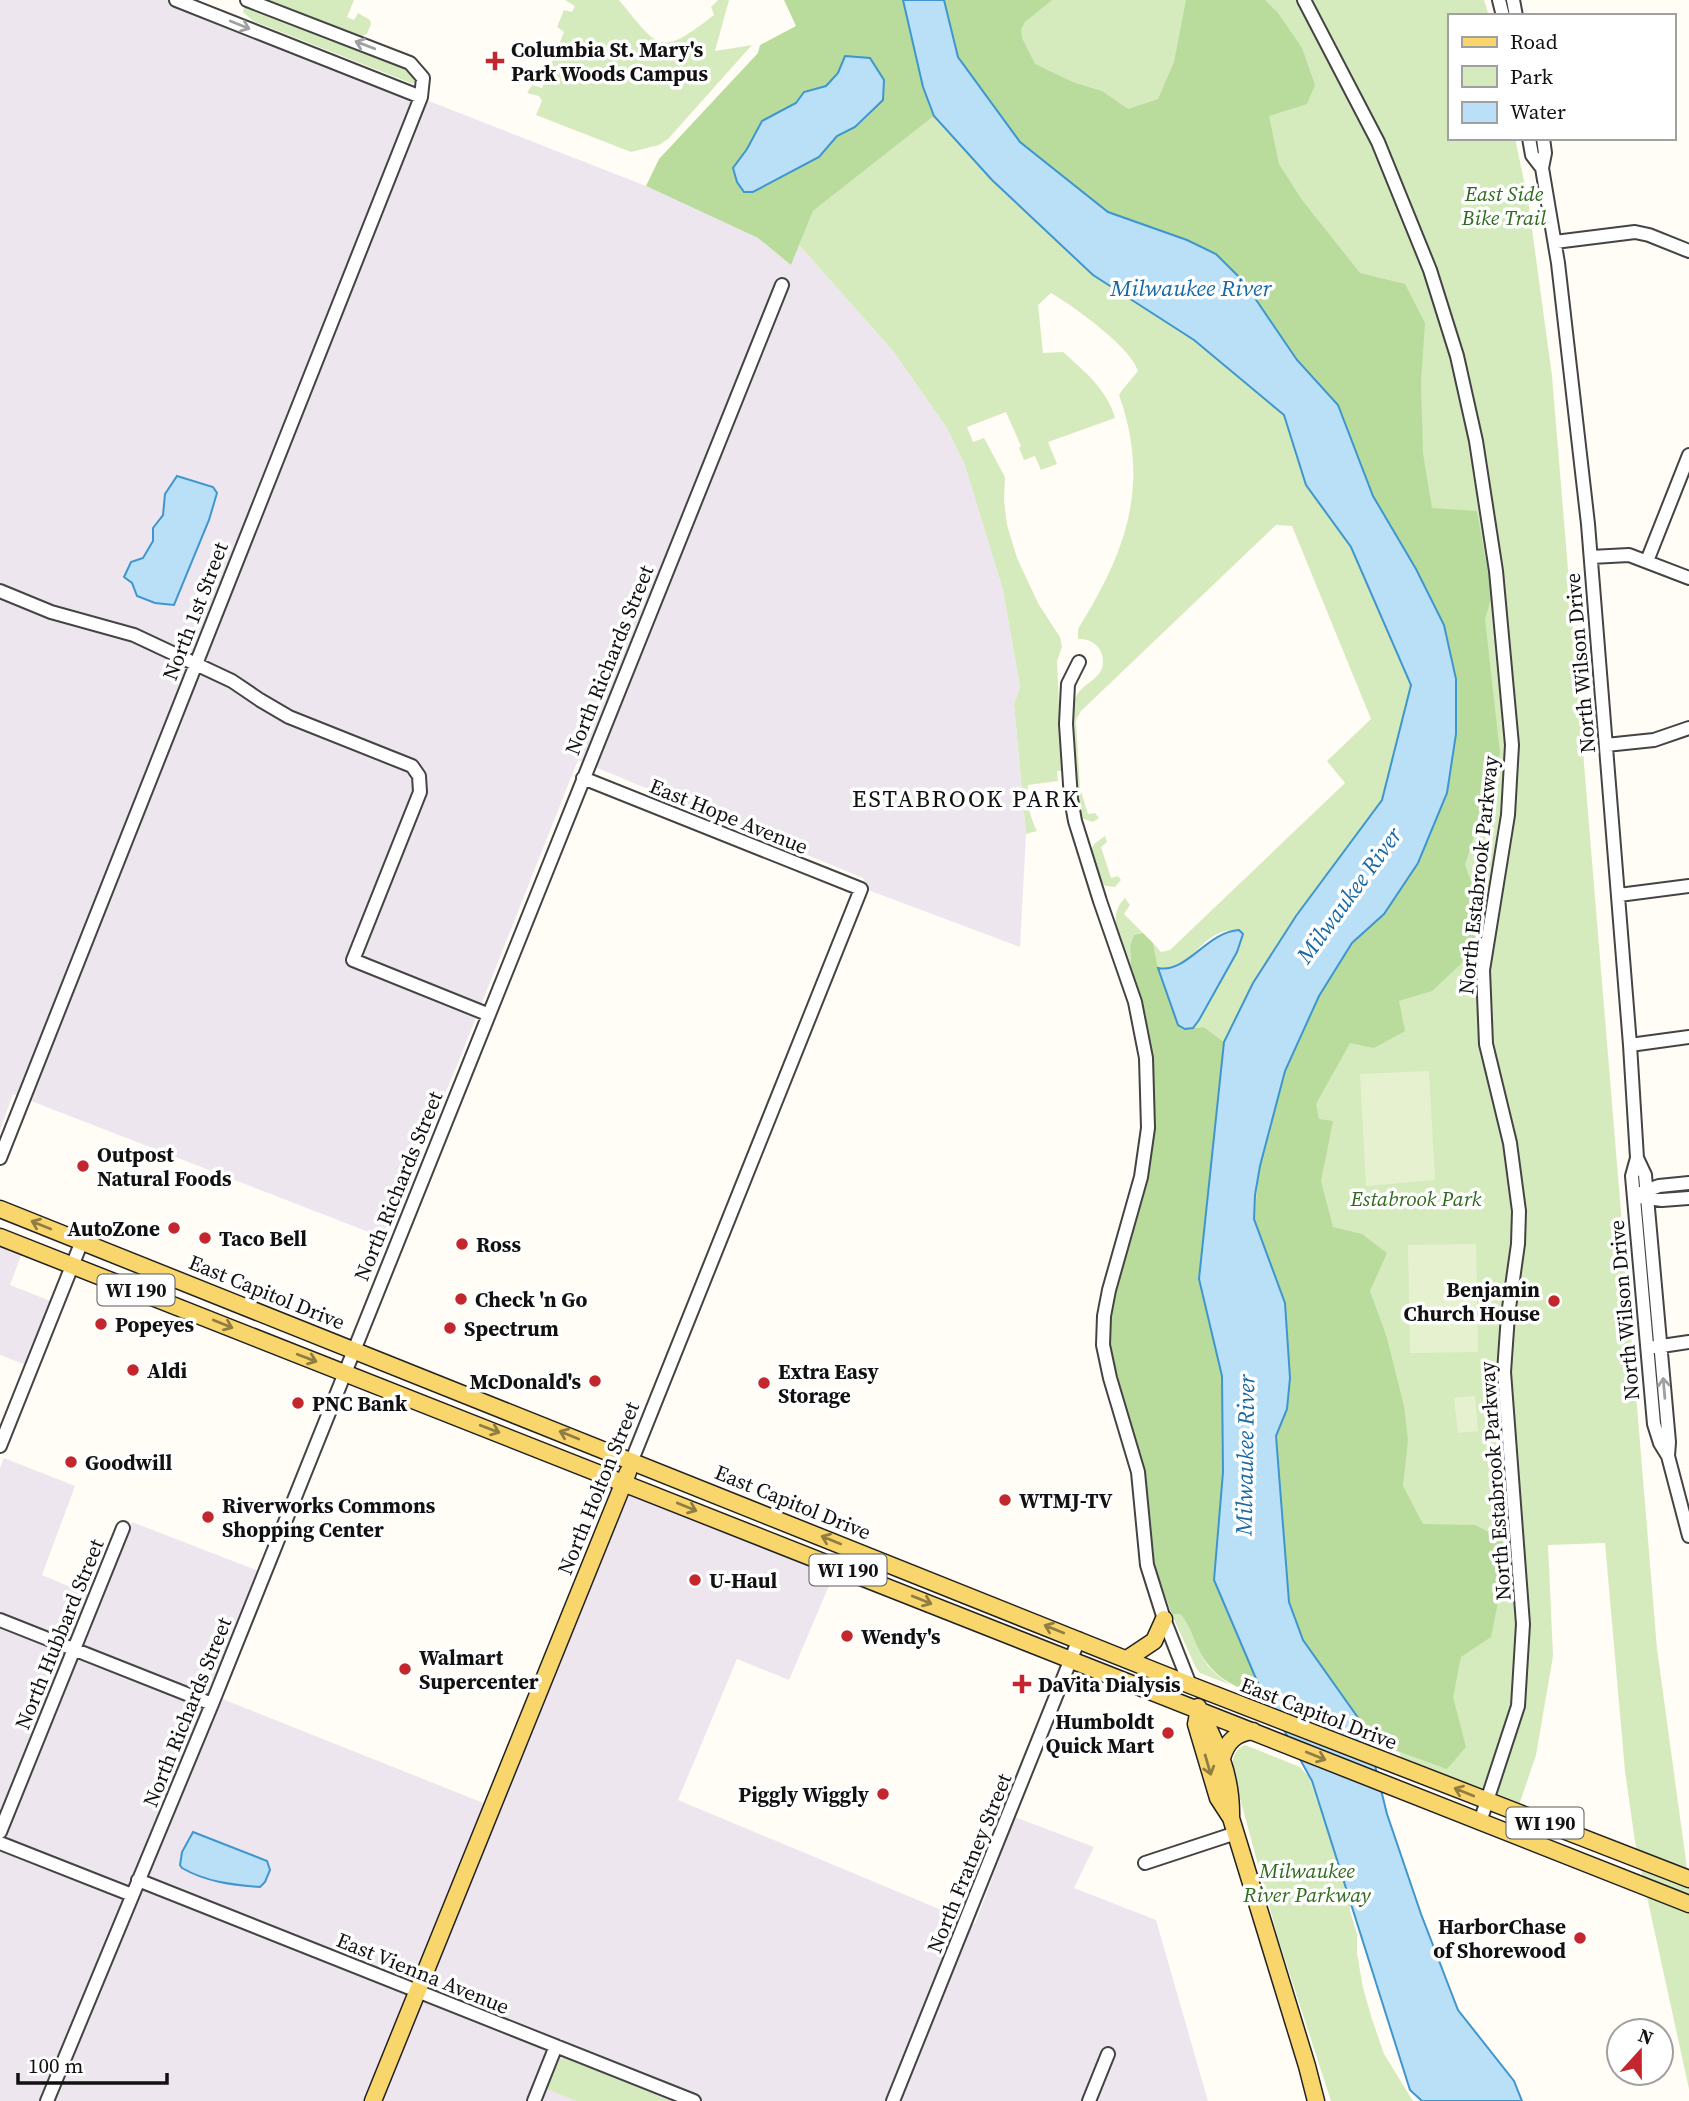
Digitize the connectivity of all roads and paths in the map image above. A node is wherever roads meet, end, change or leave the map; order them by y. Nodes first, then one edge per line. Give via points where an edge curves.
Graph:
1 (176, 0) edge
2 (247, 0) edge
3 (1304, 0) edge
4 (421, 97) junction
5 (1529, 140) edge
6 (1543, 140) edge
7 (1542, 168) junction
8 (1555, 243) junction
9 (1689, 251) edge
10 (782, 285) dead end
11 (1689, 455) edge
12 (1591, 557) junction
13 (1647, 561) junction
14 (1689, 578) edge
15 (0, 591) edge
16 (1079, 662) dead end
17 (195, 664) junction
18 (1689, 728) edge
19 (1606, 745) junction
20 (583, 778) junction
21 (1689, 886) edge
22 (861, 889) joint
23 (1619, 895) junction
24 (487, 1014) junction
25 (1689, 1037) edge
26 (1630, 1045) junction
27 (0, 1158) edge
28 (1689, 1183) edge
29 (1642, 1194) junction
30 (1689, 1198) edge
31 (0, 1209) edge
32 (0, 1237) edge
33 (82, 1241) junction
34 (72, 1265) junction
35 (1689, 1342) edge
36 (1654, 1347) junction
37 (353, 1349) junction
38 (344, 1372) junction
39 (6, 1414) edge
40 (0, 1446) edge
41 (632, 1460) junction
42 (624, 1482) junction
43 (1687, 1516) edge
44 (123, 1528) dead end
45 (1689, 1536) edge
46 (1164, 1619) junction
47 (0, 1620) edge
48 (1079, 1639) junction
49 (74, 1649) junction
50 (1071, 1659) junction
51 (1127, 1659) junction
52 (1190, 1685) junction
53 (212, 1704) junction
54 (1199, 1709) junction
55 (1254, 1731) junction
56 (1222, 1758) junction
57 (1488, 1801) junction
58 (1480, 1822) junction
59 (1233, 1826) junction
60 (0, 1832) edge
61 (0, 1843) edge
62 (1635, 1858) junction
63 (1582, 1862) junction
64 (1144, 1863) dead end
65 (1689, 1879) edge
66 (138, 1880) junction
67 (1689, 1892) edge
68 (132, 1895) junction
69 (1689, 1903) edge
70 (418, 1991) junction
71 (556, 2046) junction
72 (1108, 2054) dead end
73 (47, 2101) edge
74 (373, 2101) edge
75 (534, 2101) edge
76 (694, 2101) edge
77 (893, 2101) edge
78 (1089, 2101) edge
79 (1316, 2101) edge

1 -> 4 street
4 -> 2 street, North 1st Street via 423,78 410,63
3 - 57 street, North Estabrook Parkway via 1382,152 1430,270 1474,429 1497,584 1511,780 1482,992 1486,1044 1510,1143 1519,1211 1504,1372 1523,1624 1518,1706
4 - 17 street, North 1st Street
5 - 7 street, North Wilson Drive via 1532,155
6 - 7 street, North Wilson Drive
7 - 8 street, North Wilson Drive
8 - 9 street via 1634,232
8 - 12 street, North Wilson Drive
10 - 20 street, North Richards Street
11 - 13 street
12 - 13 street via 1629,555
12 - 19 street, North Wilson Drive
13 - 14 street
15 - 17 street via 51,612 134,635
16 - 46 street via 1068,684 1071,799 1135,1002 1146,1058 1147,1128 1141,1177 1109,1290 1104,1345 1134,1456 1147,1565
17 - 24 street via 289,717 412,766 419,776 420,792 353,960
17 - 27 street, North 1st Street
18 - 19 street via 1654,740
19 - 23 street, North Wilson Drive
20 - 22 street, East Hope Avenue
20 - 24 street, North Richards Street
21 - 23 street
22 - 41 street, North Holton Street
23 - 26 street, North Wilson Drive
24 - 37 street, North Richards Street
25 - 26 street
26 - 29 street, North Wilson Drive via 1637,1158 1632,1170
28 - 29 street via 1659,1186
29 - 30 street via 1662,1200
29 - 36 street, North Wilson Drive
33 -> 31 main road, East Capitol Drive / WI 190
32 - 34 main road, East Capitol Drive / WI 190
33 - 34 street
33 - 37 main road, East Capitol Drive / WI 190
34 -> 38 main road, East Capitol Drive / WI 190
34 - 39 street
35 - 36 street
36 - 43 street, North Wilson Drive via 1654,1424
37 - 38 street, North Richards Street
41 -> 37 main road, East Capitol Drive / WI 190
38 -> 42 main road, East Capitol Drive / WI 190
38 - 53 street, North Richards Street
39 - 40 street
41 - 42 main road, North Holton Street
48 -> 41 main road, East Capitol Drive / WI 190
42 -> 50 main road, East Capitol Drive / WI 190
42 - 70 main road, North Holton Street
43 - 45 street, North Wilson Drive
44 - 49 street, North Hubbard Street
46 - 51 main road via 1154,1641
46 - 52 street
47 - 49 street
48 - 50 street, North Fratney Street
48 - 51 main road, East Capitol Drive / WI 190
49 - 53 street
49 - 60 street, North Hubbard Street
50 - 54 main road, East Capitol Drive / WI 190
50 - 77 street, North Fratney Street
51 - 52 main road, East Capitol Drive / WI 190
52 - 54 main road
57 -> 52 main road, East Capitol Drive / WI 190
53 - 66 street, North Richards Street
54 - 55 main road, East Capitol Drive / WI 190
54 - 56 main road
54 -> 59 main road via 1196,1724 1218,1798
55 - 56 main road via 1235,1737
55 -> 58 main road, East Capitol Drive / WI 190
56 - 59 main road
57 - 58 street, North Estabrook Parkway
57 - 62 main road, East Capitol Drive / WI 190
58 - 63 main road, East Capitol Drive / WI 190
59 - 64 street
59 - 79 main road
61 - 68 street
62 - 63 main road via 1614,1859 1586,1851 1581,1854
62 - 65 main road, East Capitol Drive / WI 190
63 - 67 main road via 1635,1871
63 - 69 main road, East Capitol Drive / WI 190
66 - 68 street, North Richards Street
66 - 70 street, East Vienna Avenue
68 - 73 street, North Richards Street
70 - 71 street, East Vienna Avenue
70 - 74 main road, North Holton Street
71 - 75 street
71 - 76 street, East Vienna Avenue
72 - 78 street

